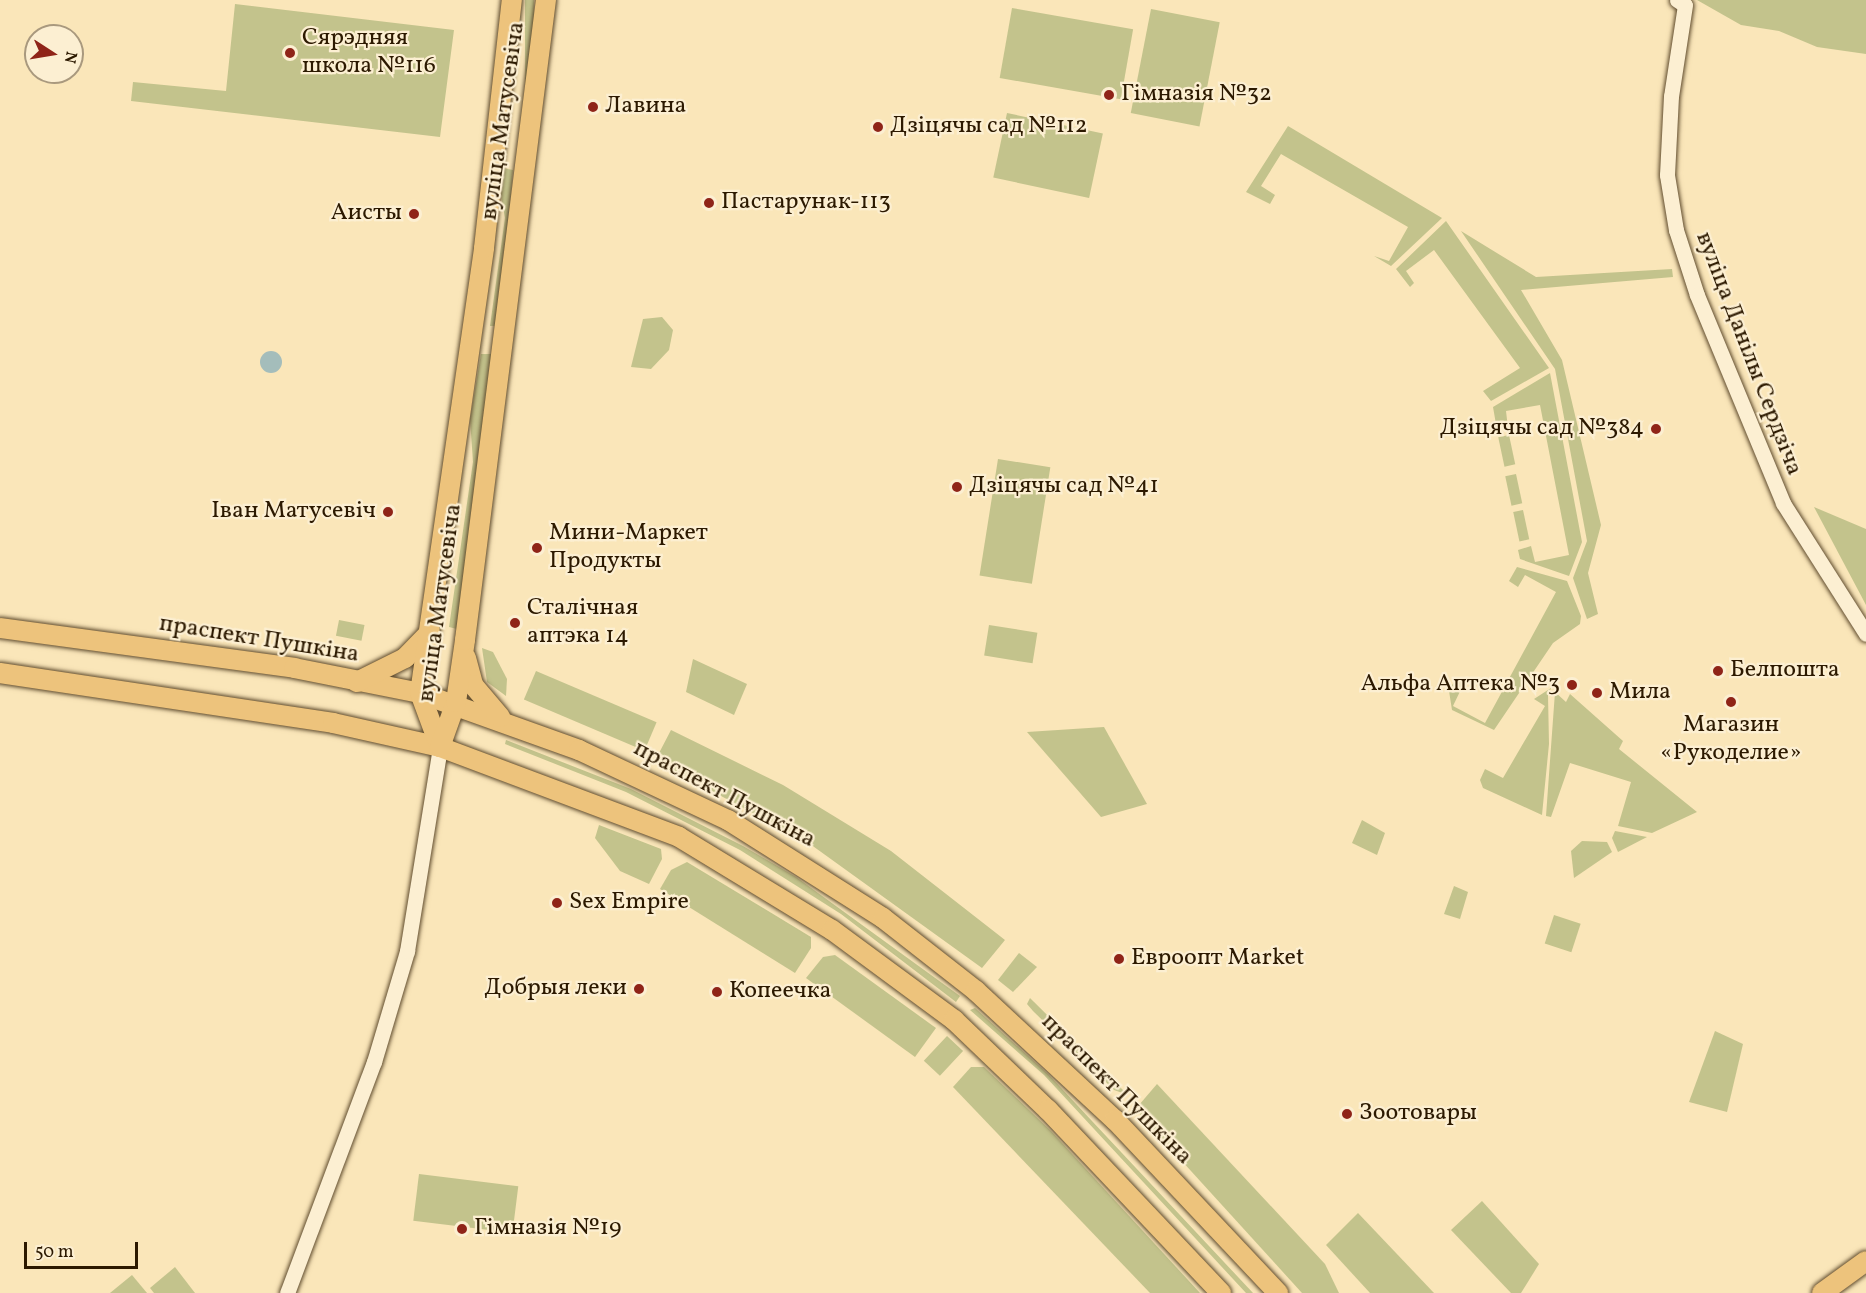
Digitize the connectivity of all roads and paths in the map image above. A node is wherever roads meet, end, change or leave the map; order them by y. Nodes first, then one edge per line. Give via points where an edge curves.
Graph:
1 (512, 0) edge
2 (546, 0) edge
3 (1677, 0) edge
4 (484, 248) junction
5 (504, 325) junction
6 (0, 628) edge
7 (430, 632) junction
8 (1866, 634) edge
9 (464, 649) junction
10 (0, 673) edge
11 (357, 682) junction
12 (420, 693) junction
13 (456, 702) junction
14 (503, 722) junction
15 (440, 747) junction
16 (1866, 1261) edge
17 (287, 1293) edge
18 (1221, 1293) edge
19 (1278, 1293) edge
20 (1822, 1293) edge

1 - 4 main road, вуліца Матусевіча
2 - 5 main road, вуліца Матусевіча
3 - 8 street, вуліца Данілы Сердзіча via 1685,5 1679,23 1667,166 1676,230 1697,295 1779,494
4 - 5 main road via 485,329 493,335
4 - 7 main road, вуліца Матусевіча
5 - 9 main road, вуліца Матусевіча
6 - 11 main road, праспект Пушкіна via 294,668
7 - 11 main road via 405,658
7 - 12 main road, вуліца Матусевіча
9 - 13 main road, вуліца Матусевіча
9 - 14 main road via 473,685
10 - 15 main road via 287,715
11 - 12 main road, праспект Пушкіна
12 - 13 main road, праспект Пушкіна
12 - 15 main road, вуліца Матусевіча
13 - 14 main road, праспект Пушкіна
13 - 15 main road, вуліца Матусевіча
14 - 19 main road, праспект Пушкіна via 579,750 728,820 883,918 1014,1025 1115,1120
15 - 17 street via 407,951 374,1062
15 - 18 main road via 679,837 832,930 954,1020 1047,1110
16 - 20 main road

